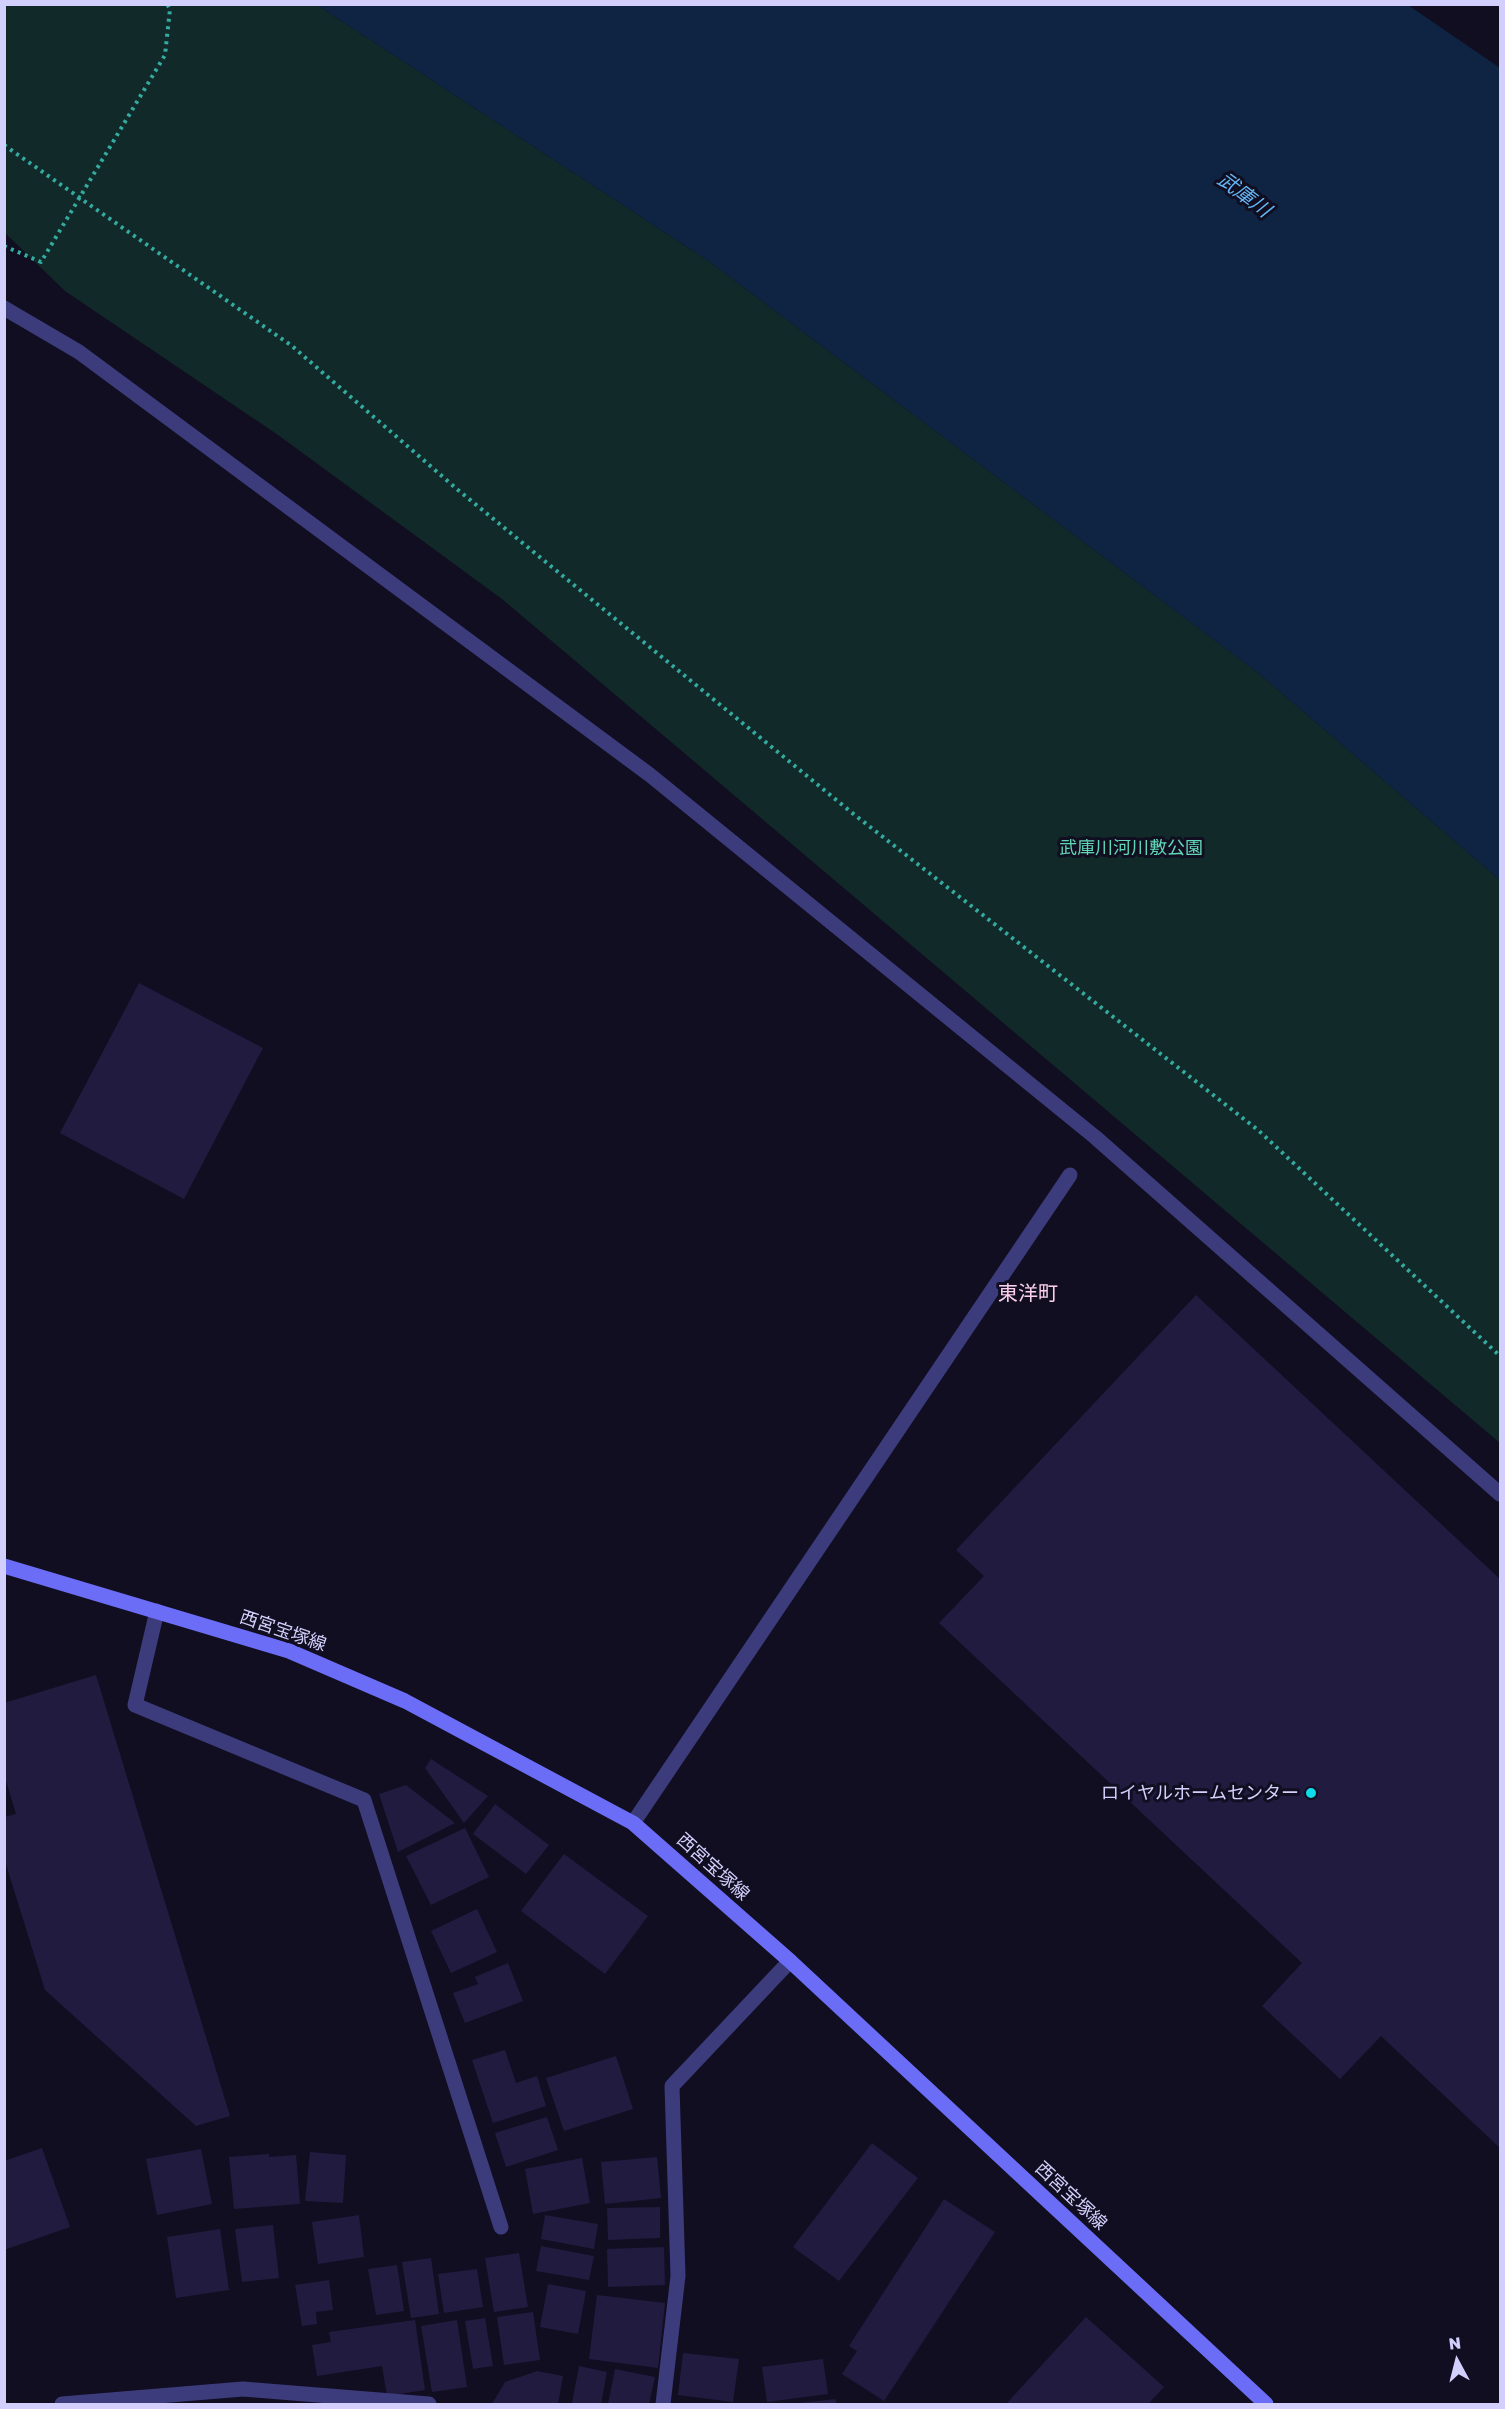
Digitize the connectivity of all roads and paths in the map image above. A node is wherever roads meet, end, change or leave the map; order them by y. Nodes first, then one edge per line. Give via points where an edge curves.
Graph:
1 (167, 4) edge
2 (4, 145) edge
3 (81, 196) junction
4 (4, 246) edge
5 (4, 308) edge
6 (1070, 1175) dead end
7 (1500, 1356) edge
8 (1500, 1494) edge
9 (4, 1566) edge
10 (157, 1611) junction
11 (633, 1823) junction
12 (790, 1961) junction
13 (501, 2227) dead end
14 (179, 2399) edge
15 (304, 2399) edge
16 (62, 2404) edge
17 (429, 2404) edge
18 (663, 2404) edge
19 (1266, 2404) edge

1 - 3 path via 170,9 165,55
2 - 3 path
3 - 4 path via 40,262
3 - 7 path via 292,346 458,490 842,804 1258,1130
5 - 8 street via 79,352 650,775 1095,1137
6 - 11 street
9 - 10 main road, 西宮宝塚線
10 - 11 main road, 西宮宝塚線 via 289,1651 405,1701
10 - 13 street via 135,1705 364,1800
11 - 12 main road, 西宮宝塚線
12 - 18 street via 672,2086 678,2276
12 - 19 main road, 西宮宝塚線
14 - 15 street via 243,2390
14 - 16 street
15 - 17 street

